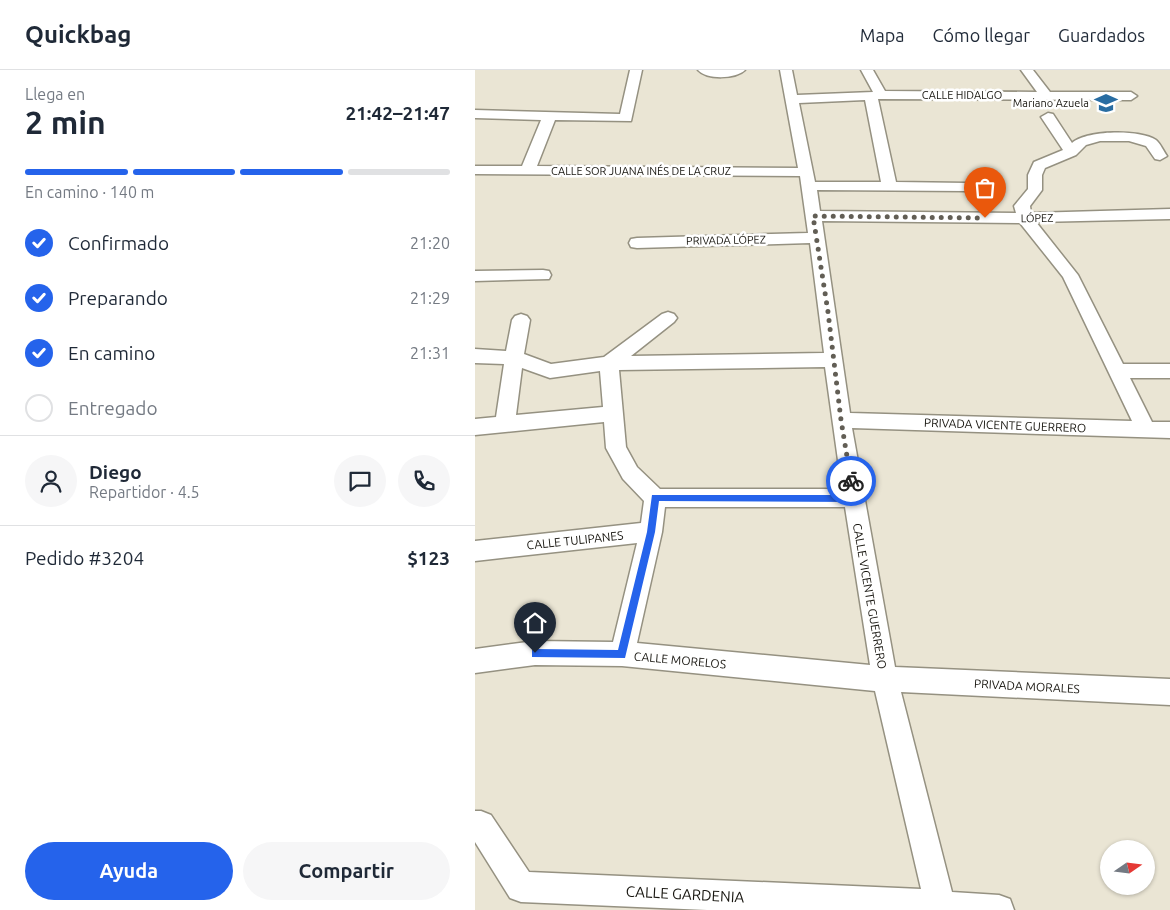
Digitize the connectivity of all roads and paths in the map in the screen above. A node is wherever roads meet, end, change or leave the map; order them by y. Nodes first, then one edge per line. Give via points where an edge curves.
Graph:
1 (636, 70) edge
2 (704, 70) edge
3 (739, 70) edge
4 (786, 70) edge
5 (867, 70) edge
6 (1027, 70) edge
7 (1046, 95) junction
8 (876, 96) junction
9 (1131, 96) dead end
10 (792, 99) junction
11 (479, 114) edge
12 (550, 115) junction
13 (1048, 117) dead end
14 (1071, 152) junction
15 (1160, 156) dead end
16 (475, 170) edge
17 (528, 170) junction
18 (808, 180) junction
19 (889, 186) junction
20 (967, 187) dead end
21 (1170, 214) edge
22 (813, 216) junction
23 (1024, 218) junction
24 (816, 238) junction
25 (637, 243) dead end
26 (543, 274) dead end
27 (475, 276) edge
28 (668, 318) dead end
29 (521, 320) dead end
30 (475, 356) edge
31 (514, 358) junction
32 (833, 360) junction
33 (609, 363) junction
34 (1170, 371) edge
35 (1118, 372) junction
36 (612, 414) junction
37 (841, 420) junction
38 (505, 424) junction
39 (475, 427) edge
40 (1146, 430) junction
41 (1170, 430) edge
42 (655, 498) junction
43 (854, 498) junction
44 (651, 532) junction
45 (475, 551) edge
46 (622, 654) junction
47 (475, 661) edge
48 (885, 679) junction
49 (1170, 692) edge
50 (475, 826) edge
51 (941, 908) edge
52 (999, 910) edge

1 - 12 street via 626,118
2 - 3 street via 712,74
4 - 10 street, CALLE VICENTE GUERRERO
5 - 8 street
6 - 7 street
7 - 8 street, CALLE HIDALGO
7 - 9 street, CALLE HIDALGO
8 - 10 street, CALLE HIDALGO
8 - 19 street
10 - 18 street, CALLE VICENTE GUERRERO
11 - 12 street
12 - 17 street
13 - 14 street
14 - 15 street via 1081,142 1099,137 1130,137 1151,143
14 - 23 street via 1039,165 1035,190 1022,206
16 - 17 street, CALLE SOR JUANA INÉS DE LA CRUZ
17 - 18 street, CALLE SOR JUANA INÉS DE LA CRUZ
18 - 19 street, CALLE SOR JUANA INÉS DE LA CRUZ
18 - 22 street, CALLE VICENTE GUERRERO
19 - 20 street, CALLE SOR JUANA INÉS DE LA CRUZ
21 - 23 street, LÓPEZ
22 - 23 street, LÓPEZ
22 - 24 street, CALLE VICENTE GUERRERO
23 - 35 street via 1070,275
24 - 25 street, PRIVADA LÓPEZ
24 - 32 street, CALLE VICENTE GUERRERO
26 - 27 street
28 - 33 street
29 - 31 street
30 - 31 street
31 - 33 street via 550,371
31 - 38 street
32 - 33 street
32 - 37 street, CALLE VICENTE GUERRERO
33 - 36 street
34 - 35 street
35 - 40 street
36 - 38 street
36 - 42 street via 616,448 630,473
37 - 40 street, PRIVADA VICENTE GUERRERO
37 - 43 street, CALLE VICENTE GUERRERO
38 - 39 street
40 - 41 street, PRIVADA VICENTE GUERRERO
42 - 43 street
42 - 44 street
43 - 48 street, CALLE VICENTE GUERRERO
44 - 45 street, CALLE TULIPANES
44 - 46 street
46 - 47 street, CALLE MORELOS via 535,653
46 - 48 street, CALLE MORELOS
48 - 49 street, PRIVADA MORALES
48 - 51 street, CALLE VICENTE GUERRERO
50 - 51 street, CALLE GARDENIA via 481,825 521,887
51 - 52 street, CALLE GARDENIA

